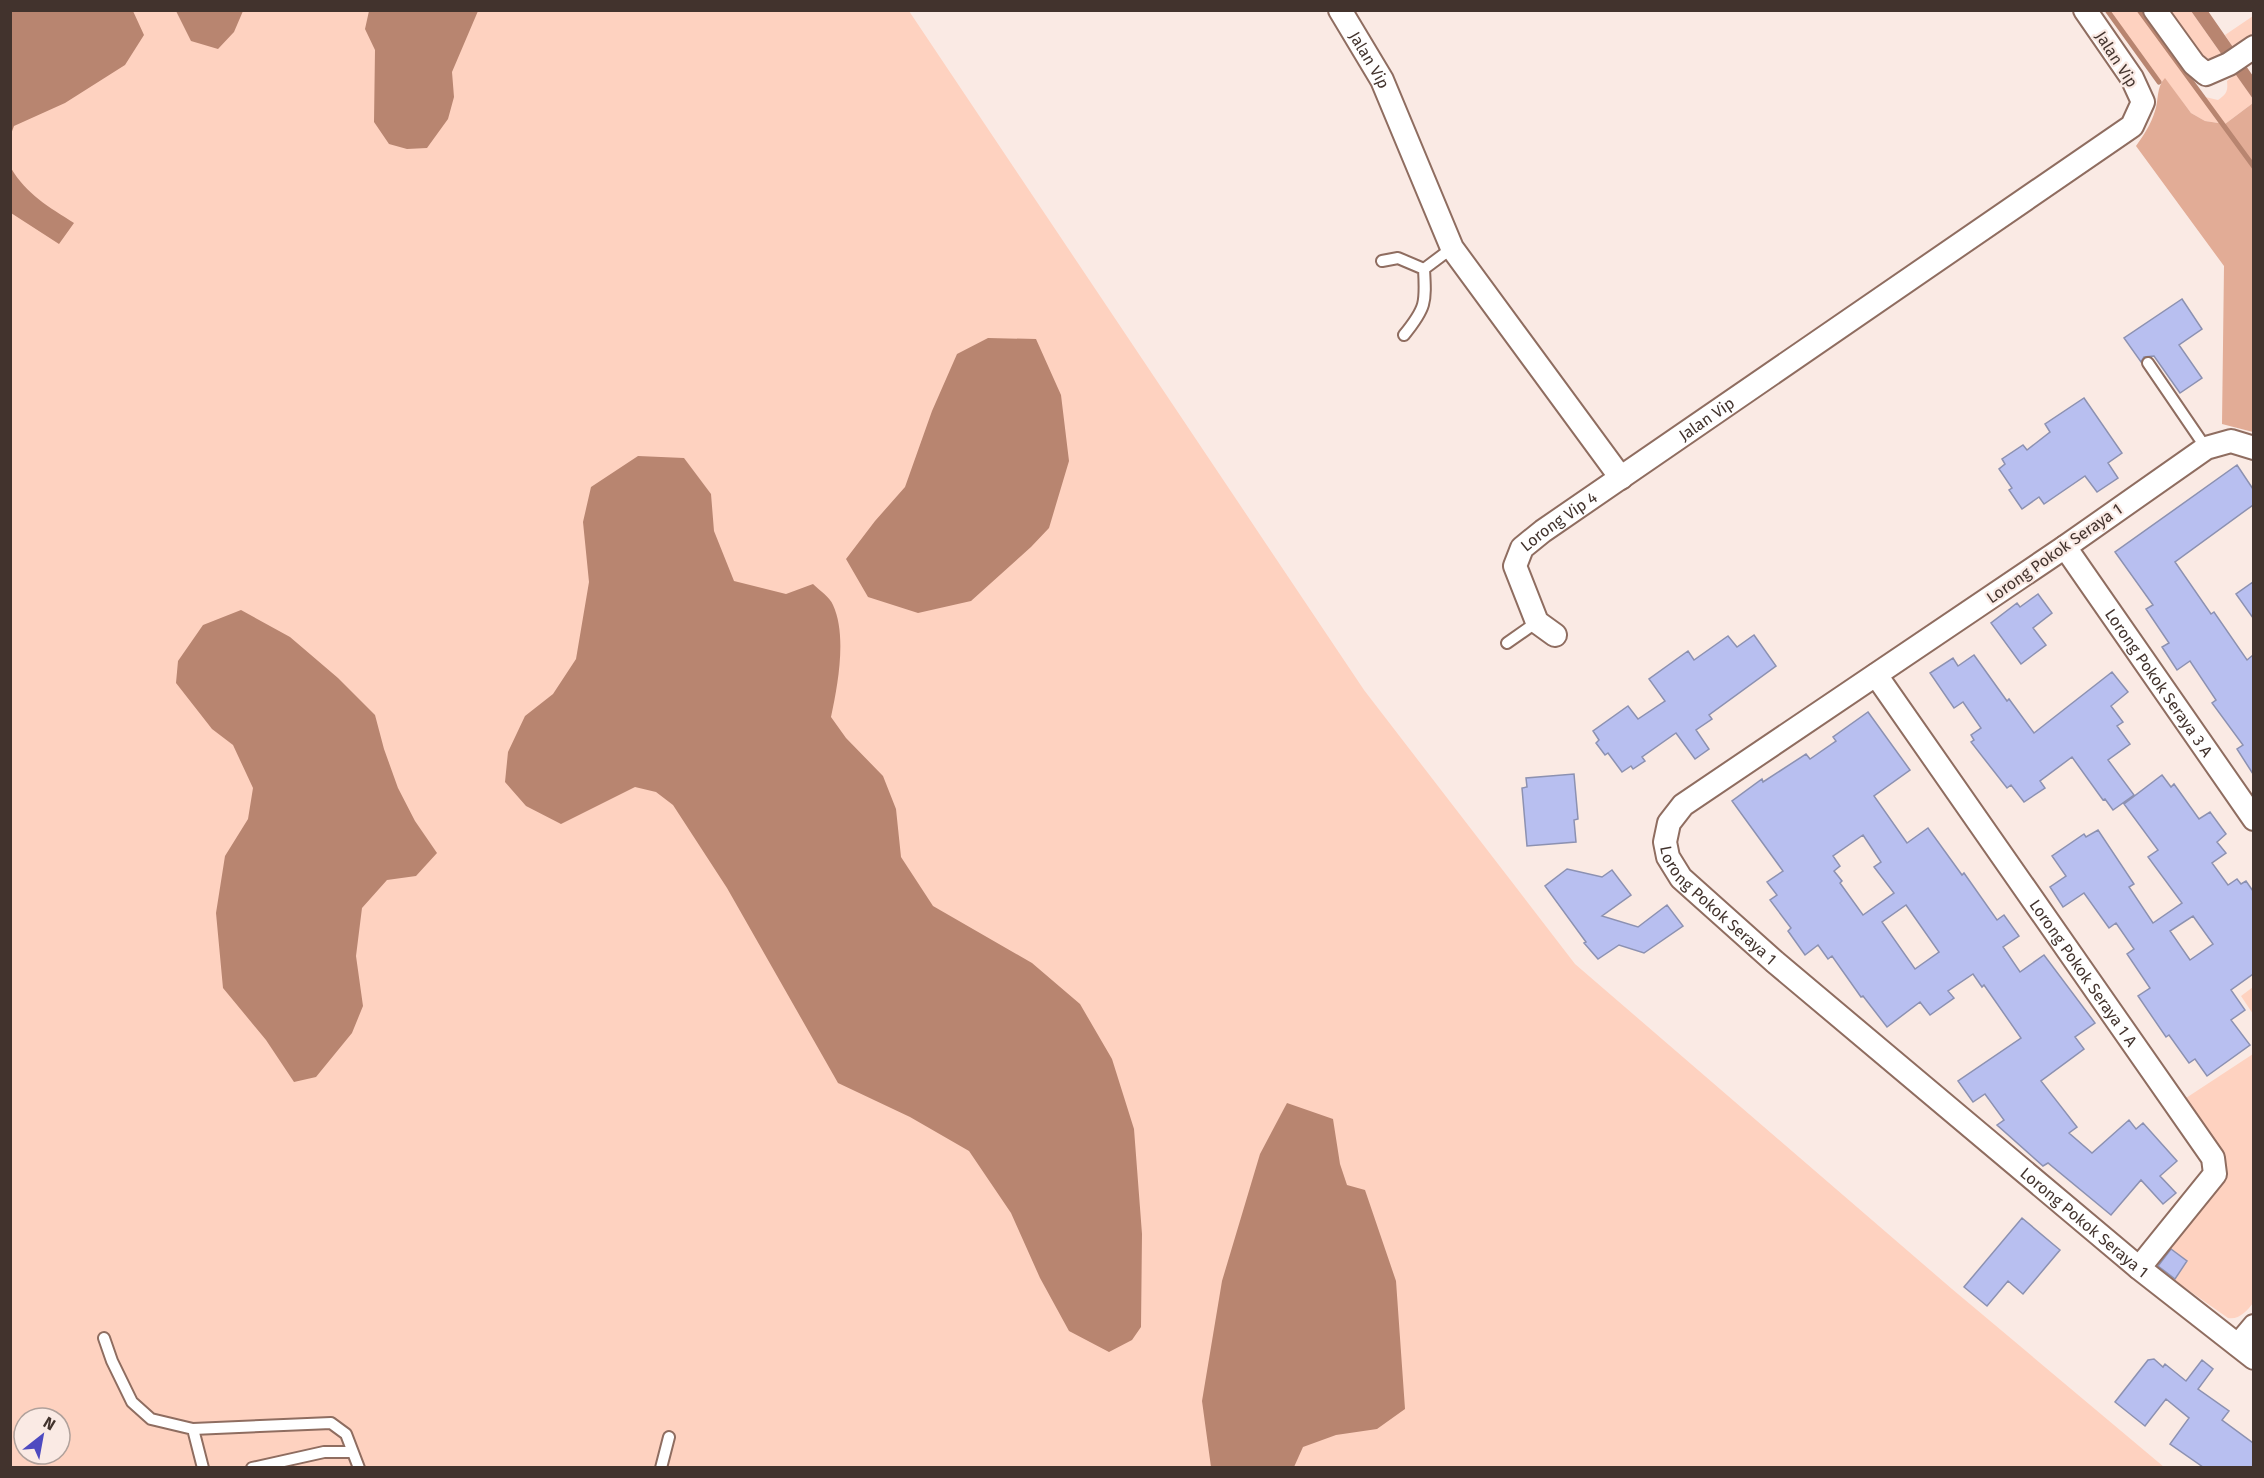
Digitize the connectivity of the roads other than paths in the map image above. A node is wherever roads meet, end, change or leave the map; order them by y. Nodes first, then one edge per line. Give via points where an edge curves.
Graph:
1 (2085, 10) edge
2 (2155, 10) edge
3 (1348, 12) edge
4 (2241, 56) edge
5 (1452, 248) junction
6 (1382, 261) dead end
7 (1424, 269) junction
8 (1404, 335) dead end
9 (2148, 363) dead end
10 (2205, 448) junction
11 (2253, 448) edge
12 (1621, 478) junction
13 (2065, 547) junction
14 (1546, 629) joint
15 (1507, 642) dead end
16 (1876, 675) junction
17 (2253, 819) edge
18 (2139, 1268) junction
19 (2253, 1326) edge
20 (104, 1338) dead end
21 (2246, 1352) edge
22 (193, 1430) junction
23 (669, 1437) dead end
24 (352, 1452) junction
25 (301, 1462) edge
26 (203, 1467) edge
27 (252, 1467) edge
28 (360, 1467) edge
29 (661, 1467) edge

1 - 12 street, Jalan Vip via 2132,78 2143,102 2132,126
2 - 4 street via 2194,64 2206,74
3 - 5 street, Jalan Vip via 1382,80
5 - 7 lane
5 - 12 street, Jalan Vip
6 - 7 lane via 1398,258
7 - 8 lane via 1426,300
9 - 10 lane
10 - 11 street, Lorong Pokok Seraya 1 via 2231,441
10 - 13 street, Lorong Pokok Seraya 1
12 - 14 street, Lorong Vip 4 via 1522,548 1515,566
13 - 16 street, Lorong Pokok Seraya 1
13 - 17 street, Lorong Pokok Seraya 3 A
14 - 15 lane
16 - 18 street, Lorong Pokok Seraya 1 A via 2213,1158 2214,1174
16 - 18 street, Lorong Pokok Seraya 1 via 1683,805 1669,823 1665,842 1668,857 1682,878 1775,962
18 - 21 street, Lorong Pokok Seraya 1
19 - 21 street
20 - 22 lane via 132,1402 152,1419
22 - 24 lane via 331,1423 346,1434
22 - 26 lane
23 - 29 lane
24 - 25 lane via 324,1452
24 - 28 lane
25 - 27 lane

